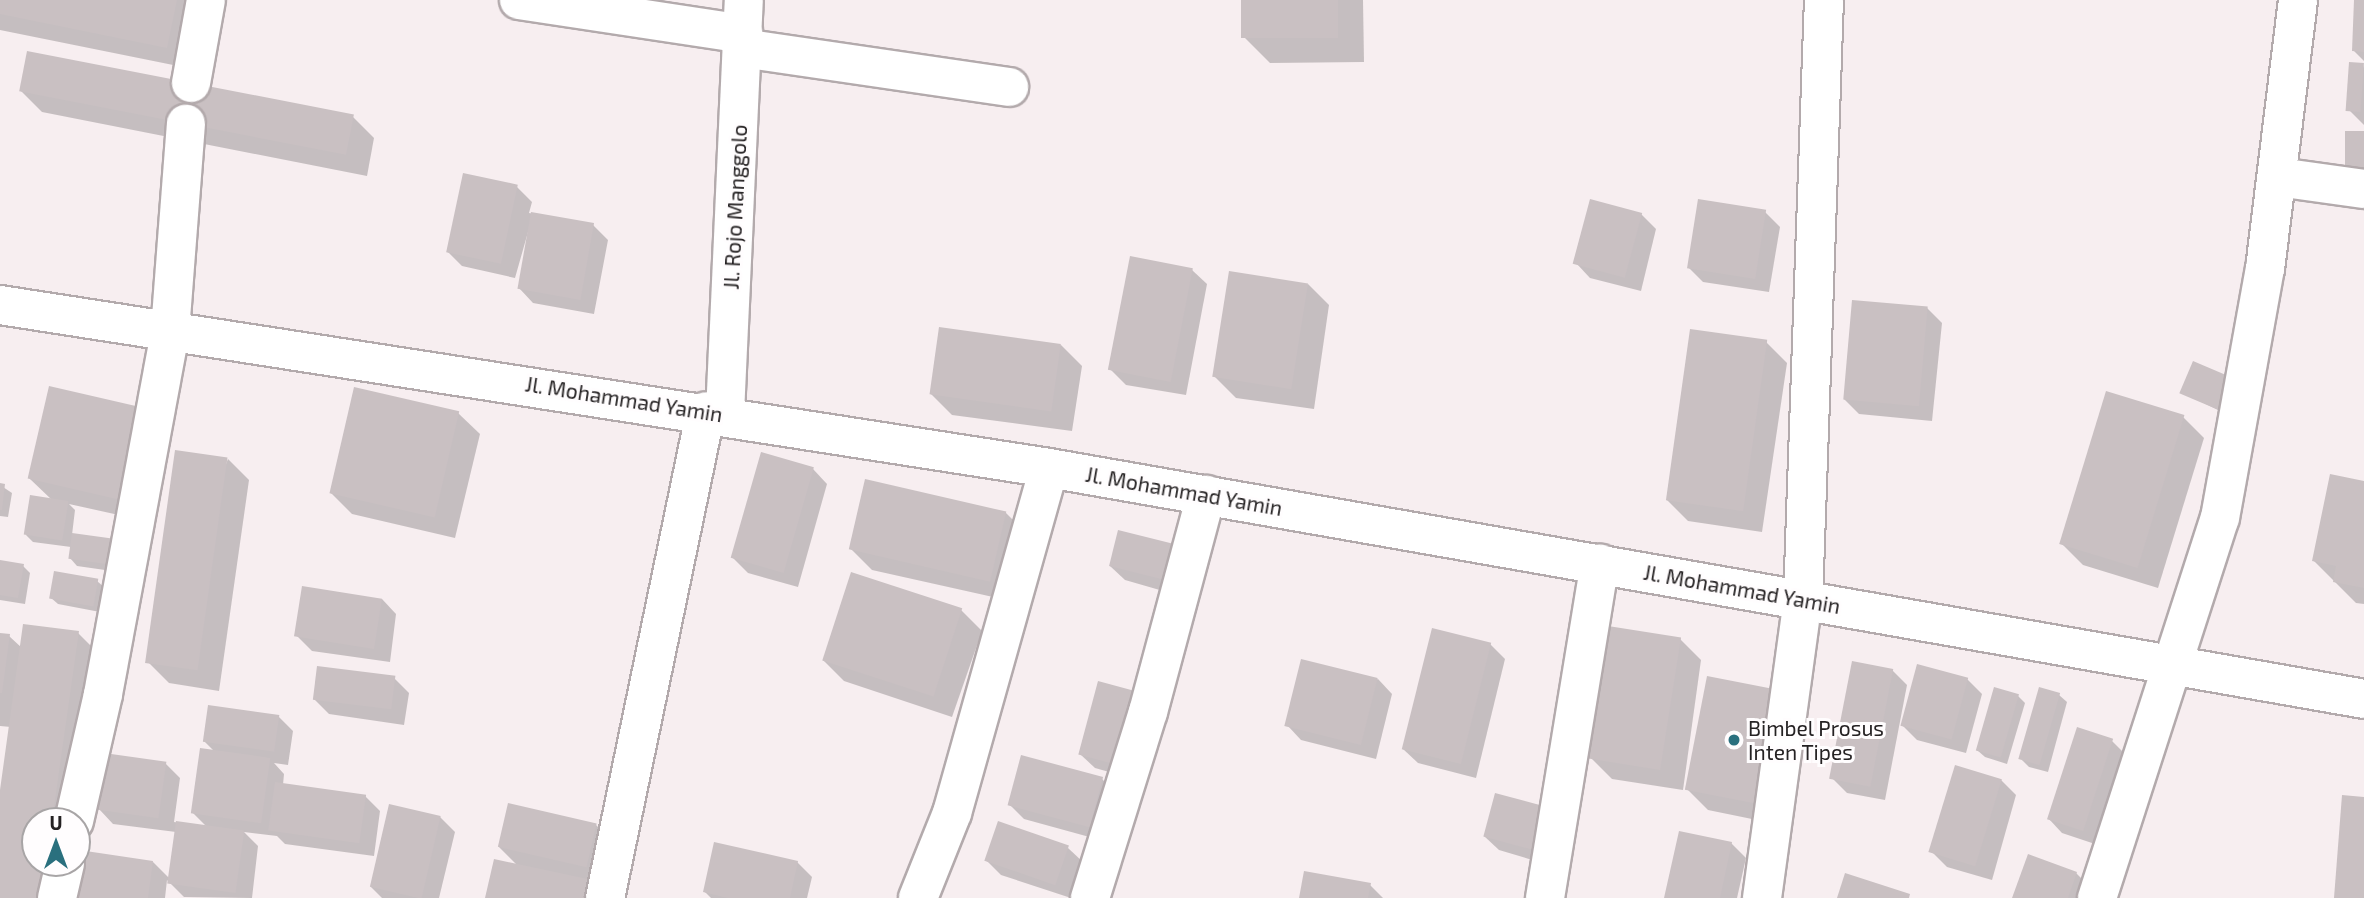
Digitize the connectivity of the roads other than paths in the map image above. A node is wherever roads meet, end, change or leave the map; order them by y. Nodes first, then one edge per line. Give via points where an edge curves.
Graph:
1 (206, 0) edge
2 (519, 0) edge
3 (1824, 0) edge
4 (2298, 0) edge
5 (743, 27) edge
6 (191, 83) dead end
7 (1009, 87) dead end
8 (186, 124) dead end
9 (2278, 177) junction
10 (2364, 189) edge
11 (0, 305) edge
12 (170, 331) junction
13 (716, 412) junction
14 (1049, 468) junction
15 (1206, 495) junction
16 (1600, 563) junction
17 (1803, 600) junction
18 (2175, 667) junction
19 (2364, 699) edge
20 (77, 807) edge
21 (62, 877) edge
22 (57, 898) edge
23 (605, 898) edge
24 (918, 898) edge
25 (1090, 898) edge
26 (1545, 898) edge
27 (1762, 898) edge
28 (2096, 898) edge

1 - 6 street
2 - 5 street
3 - 17 street
4 - 9 street
5 - 7 street
5 - 13 street, Jl. Rojo Manggolo
8 - 12 street
9 - 10 street
9 - 18 street via 2220,518
11 - 12 street, Jl. Mohammad Yamin
12 - 13 street, Jl. Mohammad Yamin
12 - 20 street via 103,694
13 - 14 street, Jl. Mohammad Yamin
13 - 23 street, Jl. Rojo Manggolo
14 - 15 street, Jl. Mohammad Yamin
14 - 24 street via 952,813
15 - 16 street, Jl. Mohammad Yamin
15 - 25 street via 1148,712
16 - 17 street, Jl. Mohammad Yamin
16 - 26 street
17 - 18 street, Jl. Mohammad Yamin
17 - 27 street
18 - 19 street, Jl. Mohammad Yamin
18 - 28 street
21 - 22 street

